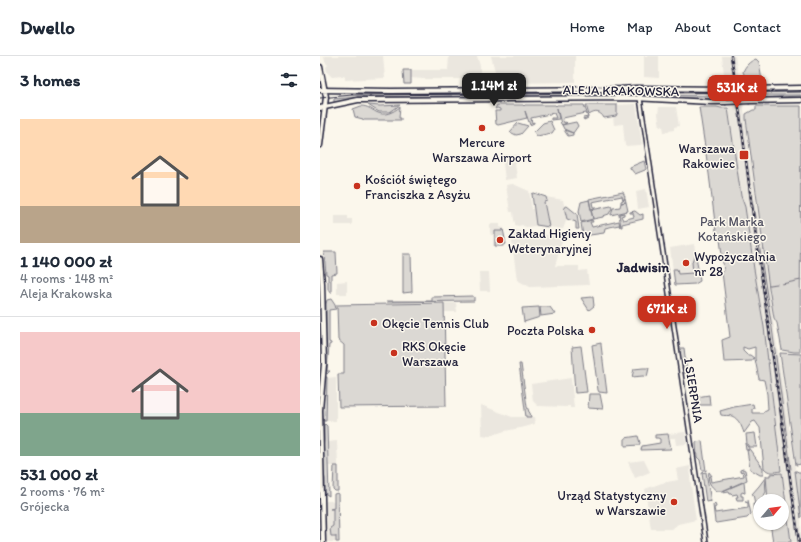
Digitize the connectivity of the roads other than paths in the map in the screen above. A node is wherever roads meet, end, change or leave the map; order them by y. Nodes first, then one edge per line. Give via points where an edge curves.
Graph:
1 (320, 67) edge
2 (656, 88) junction
3 (801, 88) edge
4 (325, 89) junction
5 (320, 90) edge
6 (640, 98) junction
7 (801, 100) edge
8 (322, 108) edge
9 (320, 145) edge
10 (320, 259) edge
11 (323, 542) edge
12 (706, 542) edge

1 - 4 main road
2 - 3 main road, ALEJA KRAKOWSKA, bridge
2 - 4 main road, ALEJA KRAKOWSKA via 391,91
2 - 6 main road via 642,91
4 - 5 main road, ALEJA KRAKOWSKA
4 - 8 main road via 326,100
6 - 7 main road, ALEJA KRAKOWSKA, bridge via 711,102
6 - 8 main road, ALEJA KRAKOWSKA via 360,100
6 - 12 street, 1 SIERPNIA
8 - 9 main road
10 - 11 main road via 324,364 320,408

